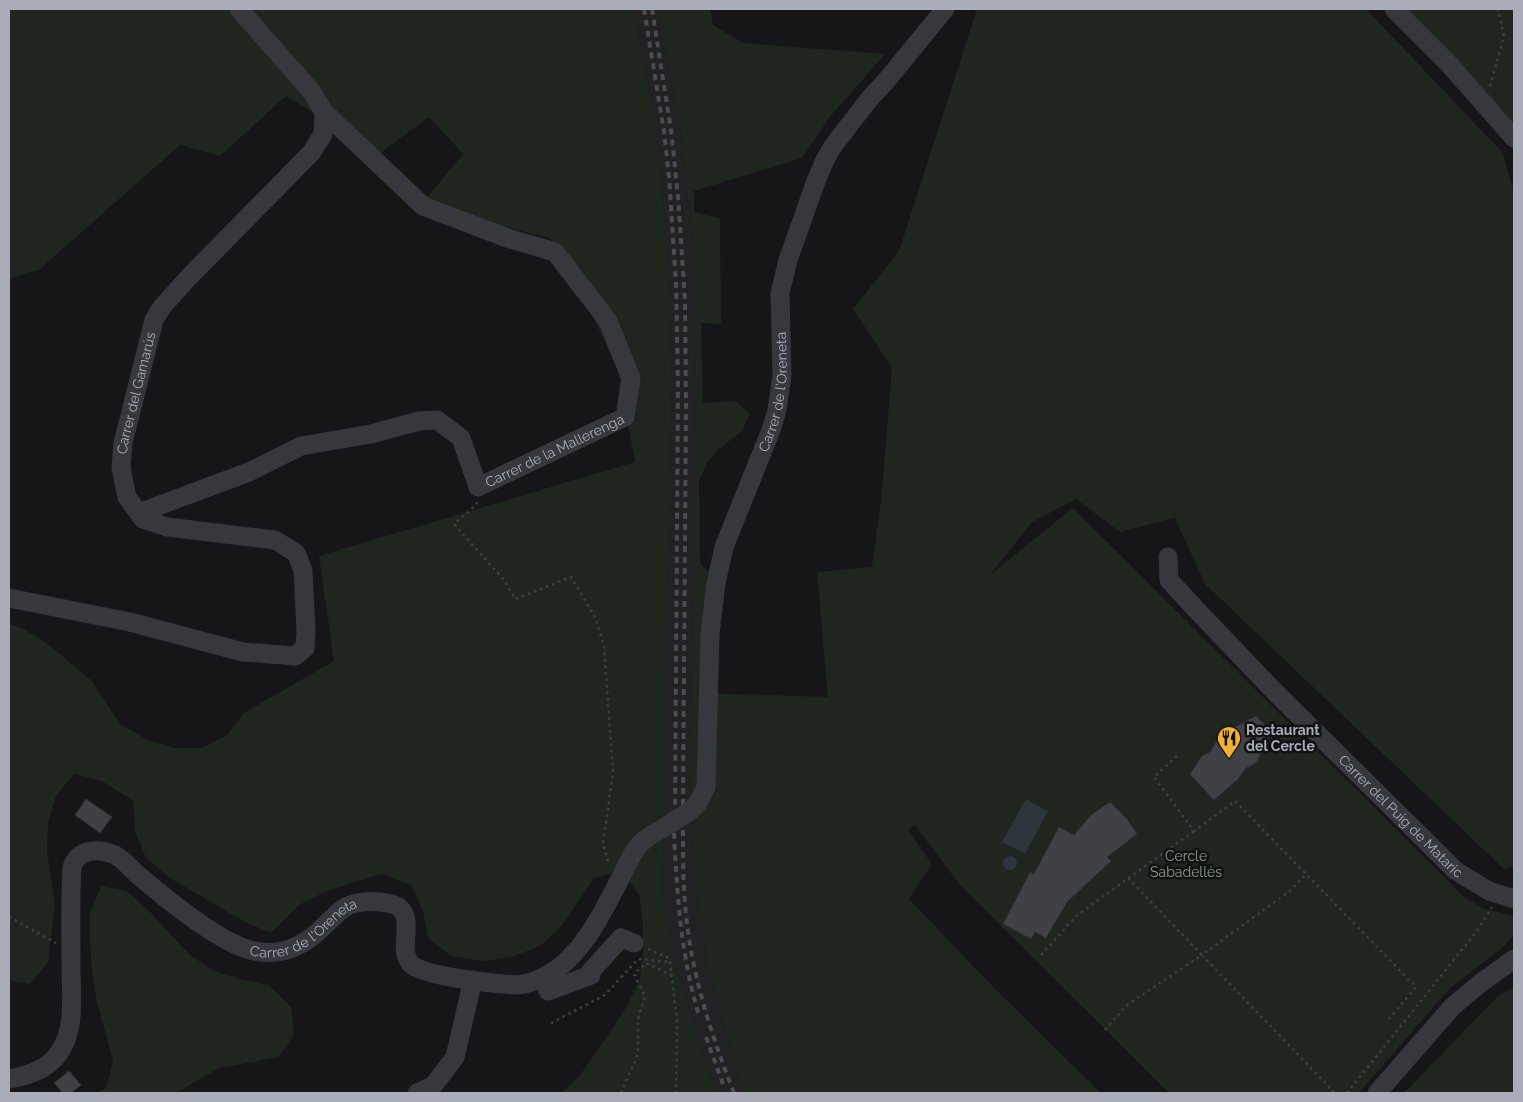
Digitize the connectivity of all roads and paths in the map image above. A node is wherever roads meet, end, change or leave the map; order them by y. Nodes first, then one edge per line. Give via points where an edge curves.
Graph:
1 (239, 9) edge
2 (945, 9) edge
3 (1394, 9) edge
4 (1498, 9) edge
5 (1485, 105) junction
6 (324, 112) junction
7 (1514, 138) edge
8 (478, 488) junction
9 (139, 513) junction
10 (1168, 557) dead end
11 (9, 598) edge
12 (1177, 756) dead end
13 (1194, 830) junction
14 (1306, 874) junction
15 (1128, 878) junction
16 (615, 888) junction
17 (1507, 897) edge
18 (9, 917) edge
19 (634, 943) joint
20 (61, 946) dead end
21 (1041, 954) dead end
22 (1202, 955) junction
23 (1514, 959) edge
24 (670, 962) junction
25 (1514, 971) edge
26 (672, 975) junction
27 (543, 978) junction
28 (473, 980) junction
29 (1388, 1019) dead end
30 (551, 1022) dead end
31 (1105, 1030) dead end
32 (9, 1079) edge
33 (417, 1093) edge
34 (621, 1093) edge
35 (676, 1093) edge
36 (1330, 1093) edge
37 (1347, 1093) edge
38 (1377, 1093) edge
39 (1386, 1093) edge

1 - 6 street via 312,92
2 - 16 street, Carrer de l'Oreneta, bridge via 833,146 816,181 780,293 782,375 777,410 724,547 716,583 710,634 706,787 690,811 639,845
3 - 5 street
4 - 5 path via 1504,36
5 - 7 street
6 - 8 street, Carrer de la Mallerenga via 423,206 510,239 555,252 608,321 631,378 625,417
6 - 9 street, Carrer del Gamarús via 323,134 312,152 189,277 154,320 123,443 121,468 128,497
8 - 9 street, Carrer de la Mallerenga via 461,438 437,420 301,446 249,472
8 - 16 path via 476,505 454,524 504,580 515,599 571,577 596,619 604,648 613,772 603,844
9 - 11 street via 143,519 167,527 275,540 296,554 303,570 305,648 294,656 243,652 130,622
10 - 17 street, Carrer del Puig de Mataric via 1169,580 1272,689 1456,871 1489,891
12 - 13 path via 1154,777
13 - 14 path via 1235,801
13 - 15 path
14 - 22 path via 1291,890
14 - 29 path via 1416,987
15 - 21 path via 1076,916
15 - 22 path
16 - 27 street, Carrer de l'Oreneta via 588,937 565,962
17 - 37 path
18 - 20 path
19 - 24 path via 667,956
19 - 27 street via 622,938 590,975 548,991
22 - 31 path via 1127,1005
22 - 36 path via 1333,1091
23 - 38 street via 1452,1007
24 - 26 path
24 - 30 path via 638,959 605,995
25 - 39 street via 1458,1012
26 - 34 path via 646,963 634,974 645,996 638,1019 638,1054
26 - 35 path via 677,1022
27 - 28 street, Carrer de l'Oreneta via 518,985
28 - 32 street, Carrer de l'Oreneta via 425,972 412,964 405,950 405,917 393,904 372,902 347,906 296,948 261,953 234,944 187,914 116,855 102,850 89,851 78,857 72,867 68,1035 58,1055 51,1061 33,1072
28 - 33 street via 455,1057 433,1086

